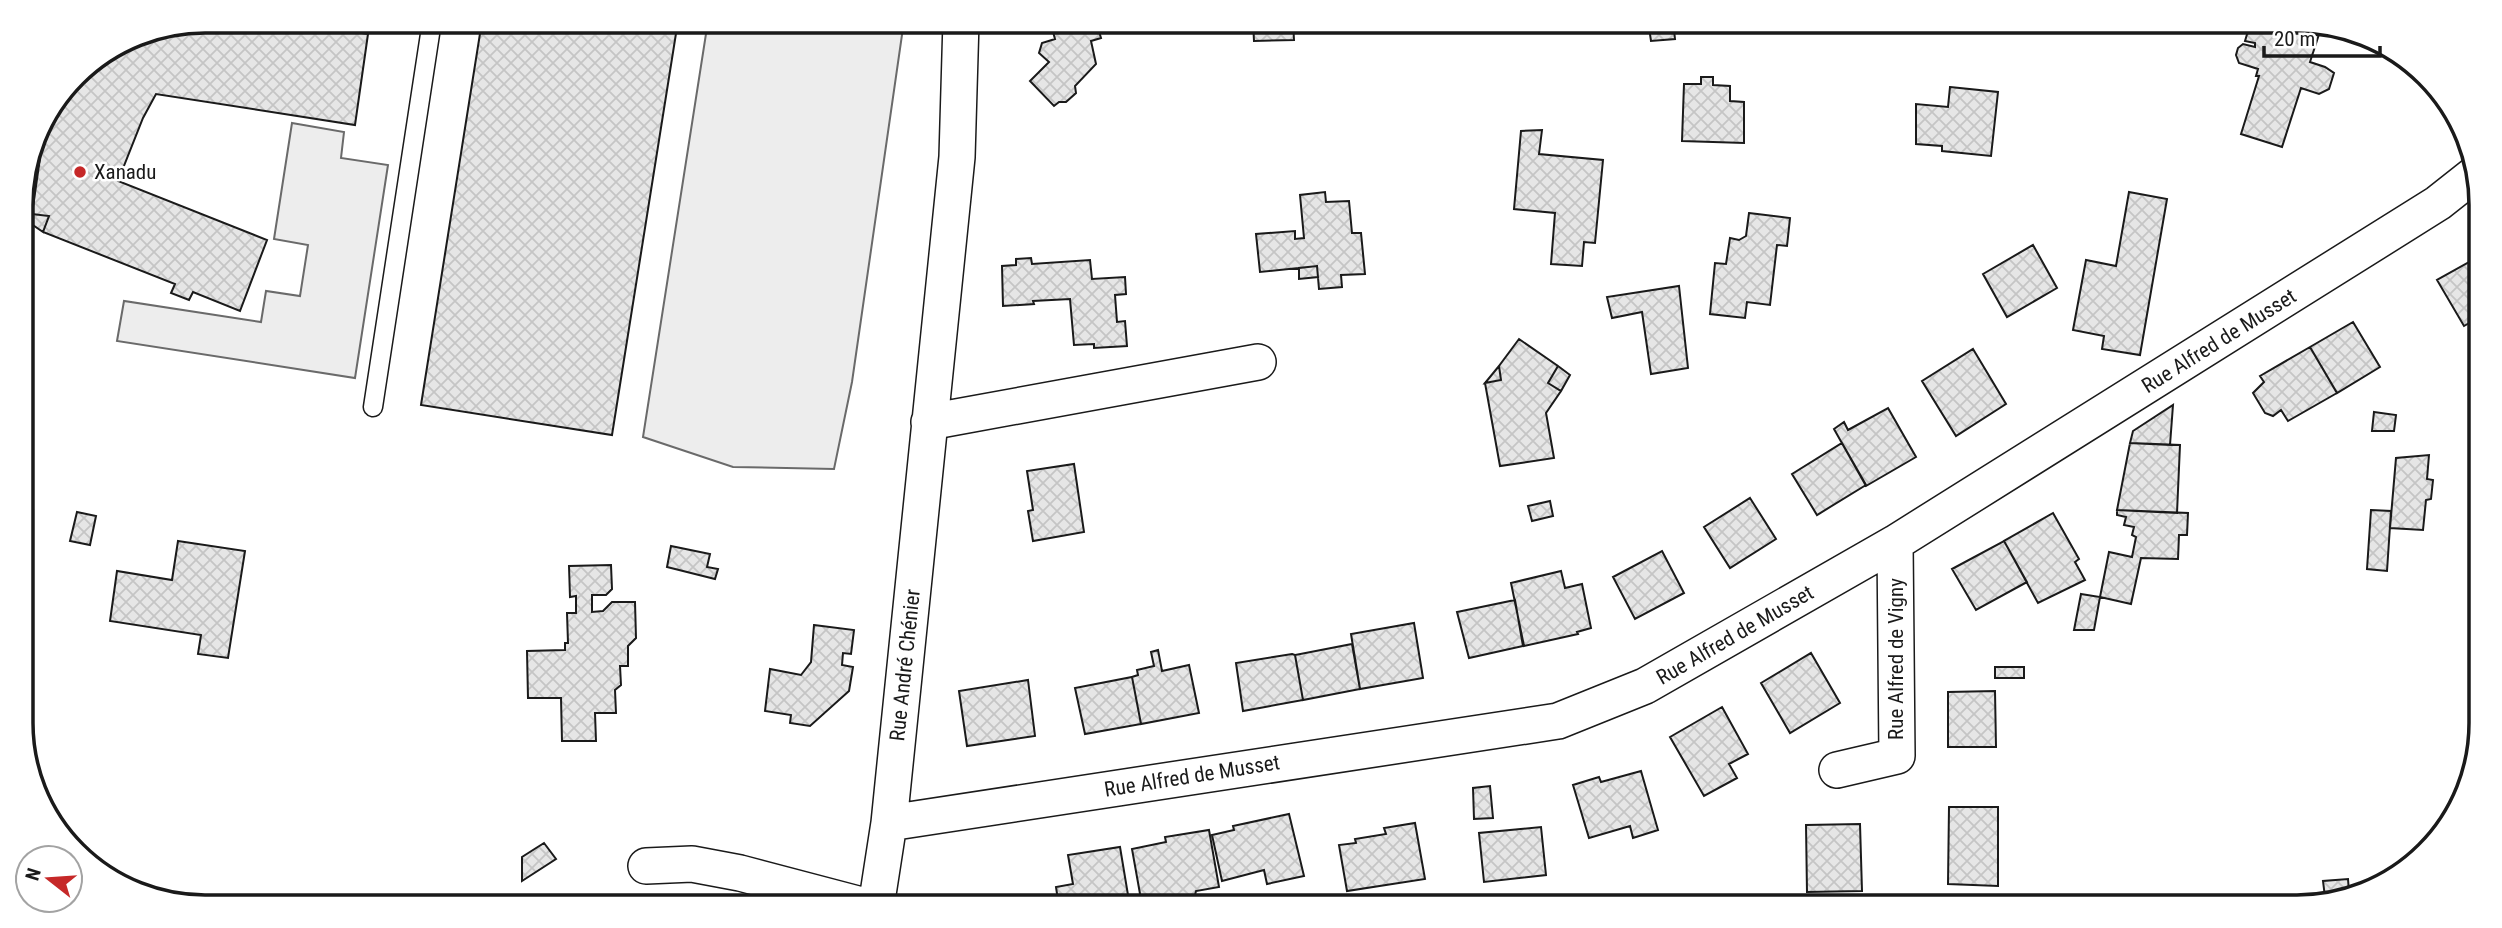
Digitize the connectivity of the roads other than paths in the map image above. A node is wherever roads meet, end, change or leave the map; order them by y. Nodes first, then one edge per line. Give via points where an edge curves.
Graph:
1 (430, 34) edge
2 (961, 34) edge
3 (2467, 180) edge
4 (1258, 362) dead end
5 (373, 407) dead end
6 (929, 422) junction
7 (1895, 543) junction
8 (1837, 770) dead end
9 (889, 822) junction
10 (646, 866) dead end
11 (822, 895) edge
12 (878, 895) edge

1 - 5 lane
2 - 6 street, Rue André Chénier via 957,157
3 - 7 street, Rue Alfred de Musset via 2438,203
4 - 6 street
6 - 9 street, Rue André Chénier
7 - 8 street, Rue Alfred de Vigny via 1897,756
7 - 9 street, Rue Alfred de Musset via 1645,686 1558,721
9 - 12 street, Rue André Chénier
10 - 11 street via 692,864

